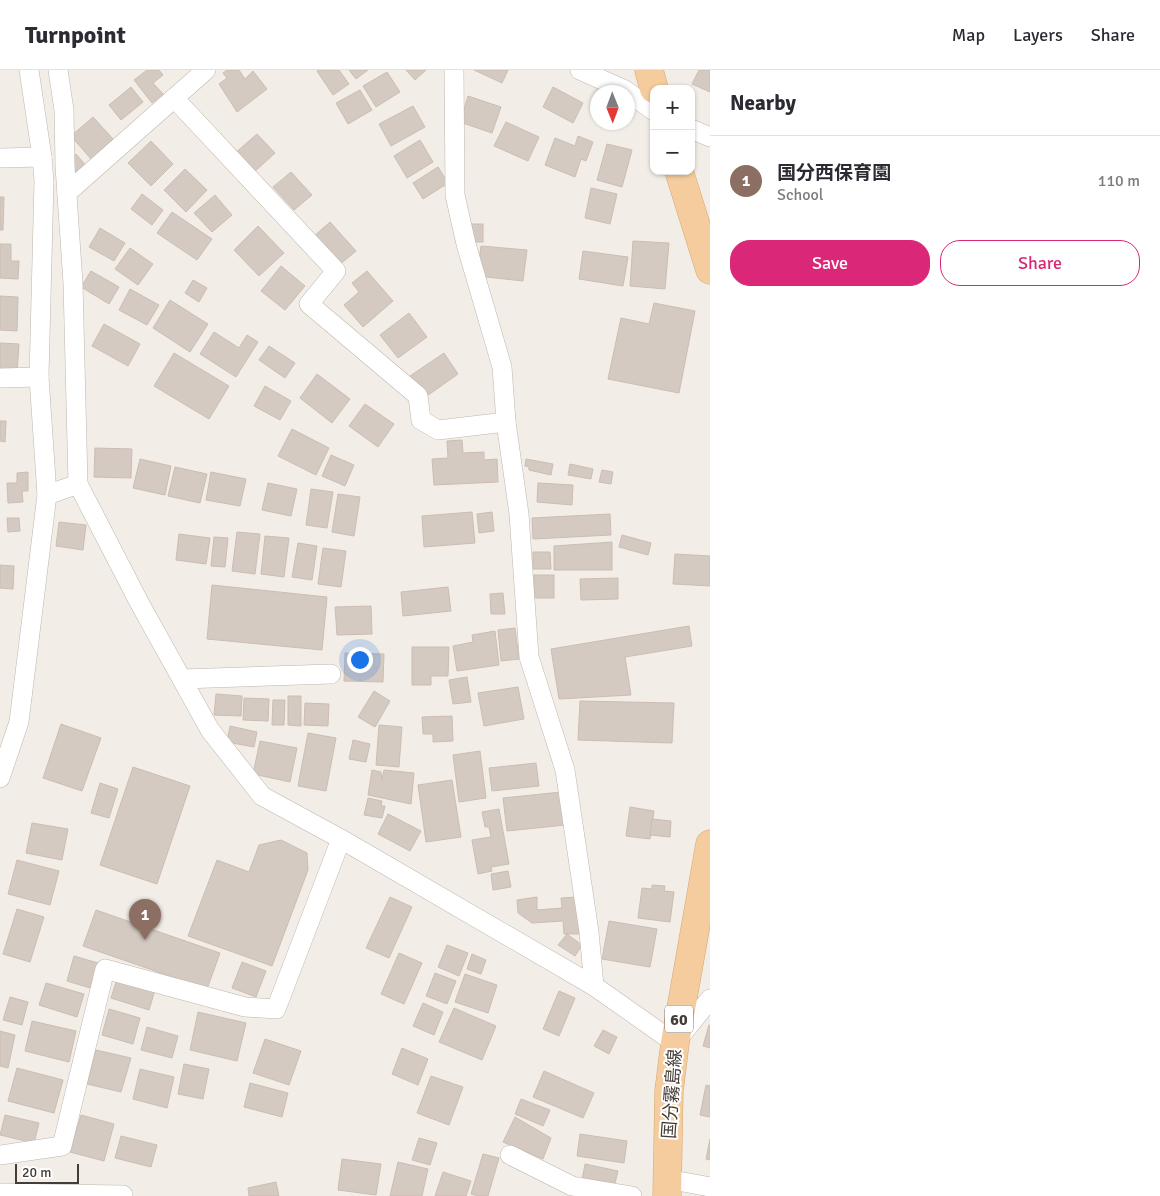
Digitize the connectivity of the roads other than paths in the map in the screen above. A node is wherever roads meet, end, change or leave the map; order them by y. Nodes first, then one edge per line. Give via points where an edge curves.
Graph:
1 (29, 70) edge
2 (58, 70) edge
3 (206, 70) edge
4 (454, 70) edge
5 (580, 70) edge
6 (649, 70) edge
7 (653, 85) edge
8 (174, 98) junction
9 (650, 108) edge
10 (693, 130) edge
11 (710, 137) edge
12 (42, 157) junction
13 (0, 158) edge
14 (680, 175) edge
15 (66, 193) junction
16 (710, 270) edge
17 (39, 377) junction
18 (0, 378) edge
19 (506, 422) junction
20 (78, 484) junction
21 (47, 495) junction
22 (331, 674) dead end
23 (182, 678) junction
24 (0, 778) edge
25 (340, 839) junction
26 (710, 844) edge
27 (594, 986) junction
28 (710, 999) edge
29 (675, 1043) junction
30 (0, 1155) edge
31 (510, 1155) dead end
32 (667, 1187) edge
33 (710, 1188) edge
34 (0, 1193) edge
35 (123, 1195) edge
36 (632, 1196) edge

1 - 12 street
2 - 15 street via 64,110
3 - 8 street
4 - 19 street via 455,195 502,367
5 - 9 street via 625,90
6 - 7 main road
8 - 15 street
8 - 19 street via 336,271 309,304 418,396 421,420 438,430
10 - 11 street
12 - 13 street
12 - 17 street
14 - 16 main road
15 - 20 street via 73,283
17 - 18 street
17 - 21 street
19 - 27 street via 519,514 529,657 565,770
20 - 21 street
20 - 23 street
21 - 24 street via 19,722
22 - 23 street
23 - 25 street via 210,730 262,796
25 - 27 street
25 - 30 street via 276,1009 245,1007 105,969 62,1146
26 - 29 main road, 国分霧島線 / 60
27 - 29 street
28 - 29 street
29 - 32 main road, 国分霧島線 / 60 via 669,1091
31 - 36 street via 572,1186
32 - 33 street
34 - 35 street

